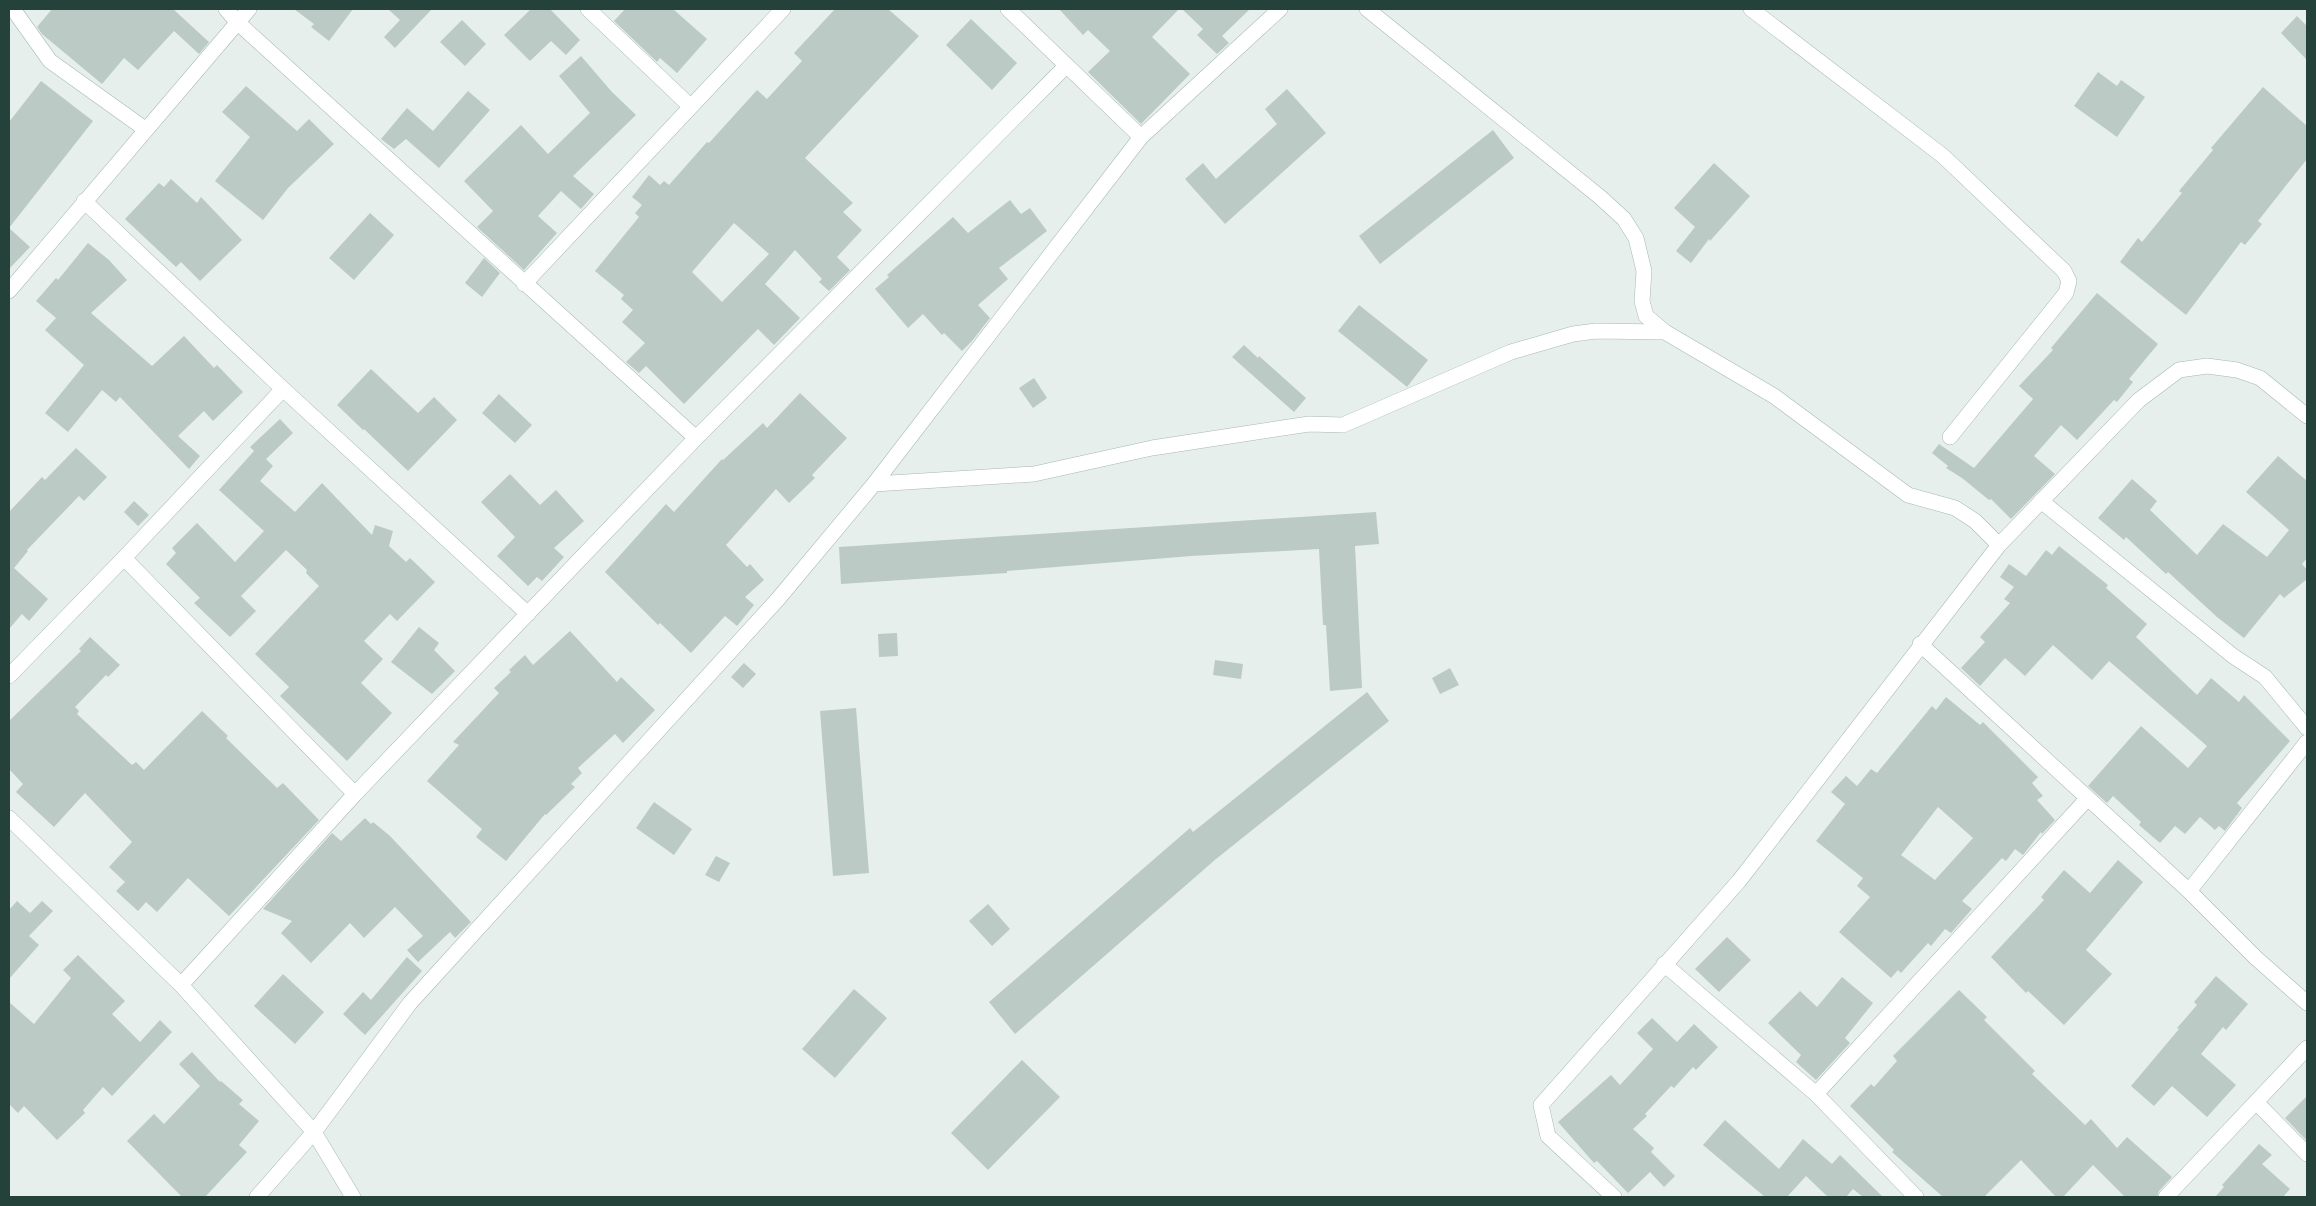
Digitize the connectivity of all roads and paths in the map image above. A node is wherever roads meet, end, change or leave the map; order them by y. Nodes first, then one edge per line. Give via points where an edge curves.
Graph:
1 (13, 9) edge
2 (226, 9) edge
3 (249, 9) edge
4 (588, 9) edge
5 (783, 9) edge
6 (1008, 9) edge
7 (1280, 9) edge
8 (1367, 9) edge
9 (1752, 9) edge
10 (237, 22) junction
11 (1066, 66) junction
12 (690, 106) junction
13 (145, 129) junction
14 (1141, 138) junction
15 (84, 201) junction
16 (524, 284) junction
17 (9, 291) edge
18 (1666, 332) junction
19 (283, 388) junction
20 (2307, 416) edge
21 (1950, 436) dead end
22 (696, 438) junction
23 (874, 484) junction
24 (2041, 501) junction
25 (1999, 545) junction
26 (124, 558) junction
27 (528, 614) junction
28 (1920, 644) junction
29 (9, 676) edge
30 (2307, 728) edge
31 (2307, 742) edge
32 (355, 794) junction
33 (2087, 799) junction
34 (9, 818) edge
35 (2190, 891) junction
36 (1664, 964) junction
37 (181, 985) junction
38 (2307, 1003) edge
39 (2307, 1048) edge
40 (1816, 1094) junction
41 (2256, 1102) junction
42 (314, 1132) junction
43 (2307, 1154) edge
44 (257, 1197) edge
45 (353, 1197) edge
46 (1614, 1197) edge
47 (1916, 1197) edge
48 (2166, 1197) edge

1 - 13 street via 50,61
2 - 10 street
3 - 10 street
4 - 12 street
5 - 12 street
6 - 11 street
7 - 14 street
8 - 18 street via 1624,219 1636,238 1644,270 1642,301 1646,316
9 - 21 street via 1943,156 2064,271 2069,281 2066,293
10 - 13 street
10 - 16 street
11 - 14 street
11 - 22 street
12 - 16 street
13 - 15 street
14 - 23 street
15 - 17 street
15 - 19 street
16 - 22 street
18 - 23 street via 1572,334 1512,352 1343,425 1309,424 1152,448 1034,474
18 - 25 street via 1774,396 1908,495 1955,508 1975,521
19 - 26 street
19 - 27 street
20 - 24 street via 2260,378 2238,370 2207,366 2179,370 2139,400
22 - 27 street
23 - 42 street via 778,599 410,1003
24 - 25 street
24 - 30 street via 2233,656 2265,677
25 - 28 street
26 - 29 street
26 - 32 street
27 - 32 street
28 - 33 street
28 - 36 street via 1739,881
31 - 35 street
32 - 37 street
33 - 35 street
33 - 40 street
34 - 37 street
35 - 38 street via 2256,958
36 - 40 street
36 - 46 street via 1541,1105 1548,1136
37 - 42 street
39 - 41 street
40 - 47 street
41 - 43 street
41 - 48 street
42 - 44 street
42 - 45 street

